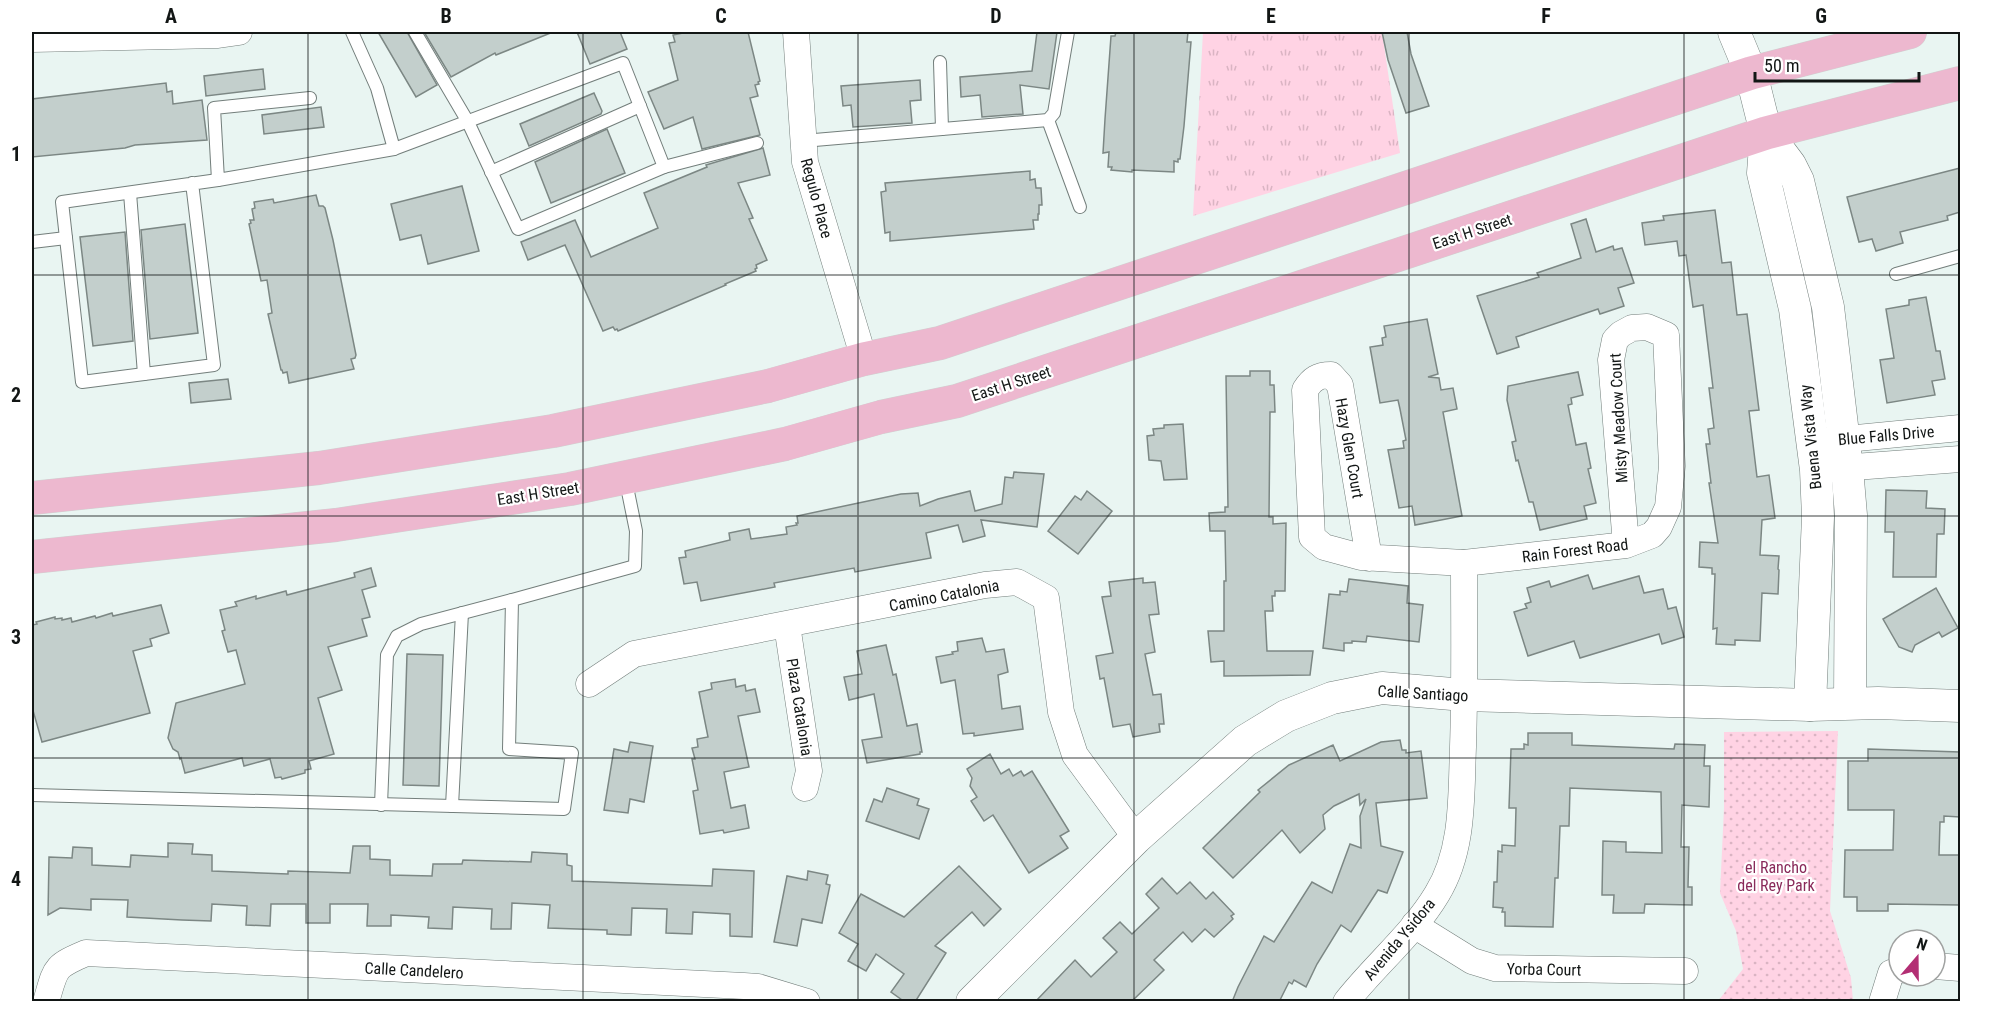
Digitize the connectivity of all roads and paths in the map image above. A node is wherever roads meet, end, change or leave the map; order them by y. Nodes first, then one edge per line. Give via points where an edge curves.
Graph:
1 (239, 32) edge
2 (352, 32) edge
3 (415, 32) edge
4 (796, 32) edge
5 (1068, 32) edge
6 (1734, 32) edge
7 (1910, 32) edge
8 (32, 39) edge
9 (940, 62) dead end
10 (1750, 73) junction
11 (1960, 83) edge
12 (310, 98) dead end
13 (640, 106) junction
14 (1048, 120) junction
15 (468, 122) junction
16 (942, 129) junction
17 (1766, 134) junction
18 (803, 141) junction
19 (757, 143) dead end
20 (394, 149) junction
21 (664, 167) junction
22 (491, 172) junction
23 (218, 180) junction
24 (192, 183) junction
25 (130, 193) junction
26 (1080, 207) dead end
27 (66, 238) junction
28 (32, 242) edge
29 (1960, 255) edge
30 (1896, 274) dead end
31 (864, 359) junction
32 (144, 374) junction
33 (1960, 428) edge
34 (1846, 453) junction
35 (1814, 456) junction
36 (1960, 459) edge
37 (625, 477) junction
38 (32, 498) edge
39 (1668, 507) joint
40 (1312, 537) joint
41 (1626, 545) junction
42 (32, 557) edge
43 (1370, 558) junction
44 (1464, 564) junction
45 (512, 600) junction
46 (462, 613) junction
47 (788, 625) junction
48 (589, 684) dead end
49 (1464, 695) junction
50 (1850, 703) junction
51 (1810, 705) junction
52 (1960, 706) edge
53 (805, 788) dead end
54 (32, 795) edge
55 (381, 805) junction
56 (452, 806) junction
57 (1136, 838) junction
58 (1414, 925) junction
59 (1685, 971) dead end
60 (1887, 986) edge
61 (46, 1002) edge
62 (807, 1002) edge
63 (972, 1002) edge
64 (1346, 1002) edge
65 (1882, 1002) edge

1 - 8 street
2 - 20 lane via 377,88
3 - 15 lane
4 - 18 street, Regulo Place
5 - 14 lane via 1054,113
6 - 10 street, Buena Vista Way
7 - 10 main road
9 - 16 lane
10 - 17 street, Buena Vista Way
10 - 31 main road via 951,339
11 - 17 main road, East H Street
12 - 23 lane via 214,108
13 - 15 lane via 623,63
13 - 21 lane
13 - 22 lane
14 - 16 lane
14 - 26 lane
15 - 20 lane
15 - 22 lane
16 - 18 lane
17 - 34 street, Buena Vista Way via 1798,181 1828,307
17 - 35 street, Buena Vista Way via 1763,173 1794,309
17 - 37 main road, East H Street via 957,401 784,444
18 - 31 street, Regulo Place via 805,162
19 - 21 lane
20 - 23 lane
21 - 22 lane via 518,229
23 - 24 lane
24 - 25 lane
24 - 32 lane via 214,366
25 - 27 lane via 62,202
25 - 32 lane
27 - 28 lane
27 - 32 lane via 82,382
29 - 30 lane
31 - 38 main road via 768,386 553,431 319,468
33 - 34 street, Blue Falls Drive
34 - 35 street, Blue Falls Drive
34 - 36 street, Blue Falls Drive
34 - 50 street, Buena Vista Way via 1851,515
35 - 51 street, Buena Vista Way via 1818,517
37 - 42 main road, East H Street via 336,525
37 - 45 lane via 636,531 635,566
39 - 41 street, Rain Forest Road via 1652,535
39 - 41 street, Misty Meadow Court via 1672,466 1666,335 1647,327 1632,328 1615,340 1611,360
40 - 43 street, Rain Forest Road via 1324,547
40 - 43 street, Hazy Glen Court via 1305,390 1311,380 1331,375 1340,385
41 - 44 street, Rain Forest Road
43 - 44 street, Rain Forest Road
44 - 49 street
45 - 46 lane
45 - 56 lane via 509,749 572,753 564,809
46 - 55 lane via 421,624 397,636 387,655
46 - 56 lane
47 - 48 street, Camino Catalonia via 634,654
47 - 53 street, Plaza Catalonia via 809,771
47 - 57 street, Camino Catalonia via 986,585 1017,582 1046,598 1061,712 1075,755
49 - 51 street, Calle Santiago
49 - 57 street, Calle Santiago via 1382,688 1308,706 1245,741
49 - 58 street, Avenida Ysidora via 1458,835 1438,893
50 - 51 street
50 - 52 street
54 - 55 lane
55 - 56 lane
57 - 63 street, Calle Santiago
58 - 59 street, Yorba Court via 1472,961 1495,968
58 - 64 street, Avenida Ysidora
60 - 65 street
61 - 62 street, Calle Candelero via 54,974 63,962 86,953 751,987

